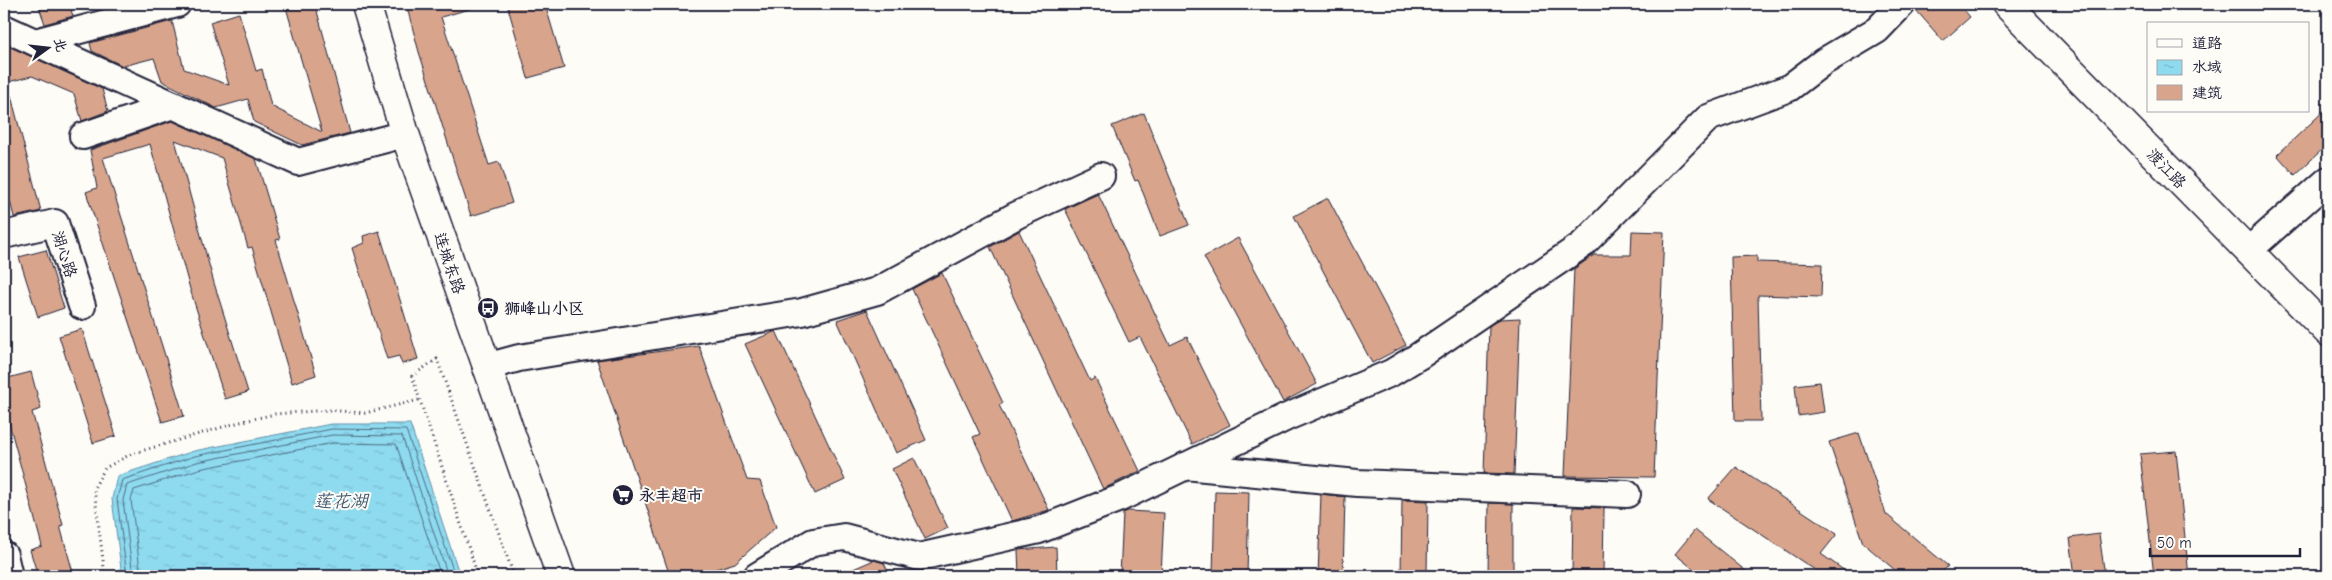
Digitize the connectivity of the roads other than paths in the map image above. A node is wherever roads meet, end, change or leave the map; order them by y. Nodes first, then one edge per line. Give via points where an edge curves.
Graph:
1 (177, 4) edge
2 (366, 4) edge
3 (1902, 4) edge
4 (2006, 4) edge
5 (4, 28) edge
6 (34, 42) junction
7 (173, 105) junction
8 (405, 134) junction
9 (83, 136) dead end
10 (1101, 176) dead end
11 (2328, 180) edge
12 (4, 235) edge
13 (2248, 251) junction
14 (82, 306) dead end
15 (2328, 332) edge
16 (486, 367) junction
17 (1184, 466) junction
18 (1627, 494) dead end
19 (4, 555) edge
20 (9, 576) edge
21 (560, 576) edge
22 (757, 576) edge

1 - 6 lane
2 - 8 main road, 连城东路
3 - 17 lane via 1877,30 1823,62 1789,88 1708,118 1582,245 1419,356 1391,373
4 - 13 main road, 渡江路
5 - 6 lane
6 - 7 lane
7 - 8 lane via 298,162
7 - 9 lane
8 - 16 main road, 连城东路
10 - 16 lane via 1017,215 877,291 802,312 519,358
11 - 13 lane
12 - 14 lane, 湖心路 via 54,223
13 - 15 main road, 渡江路
16 - 21 main road, 连城东路
17 - 18 lane via 1357,483
17 - 22 lane via 1120,498 1039,530 919,557 844,537 813,542
19 - 20 lane

